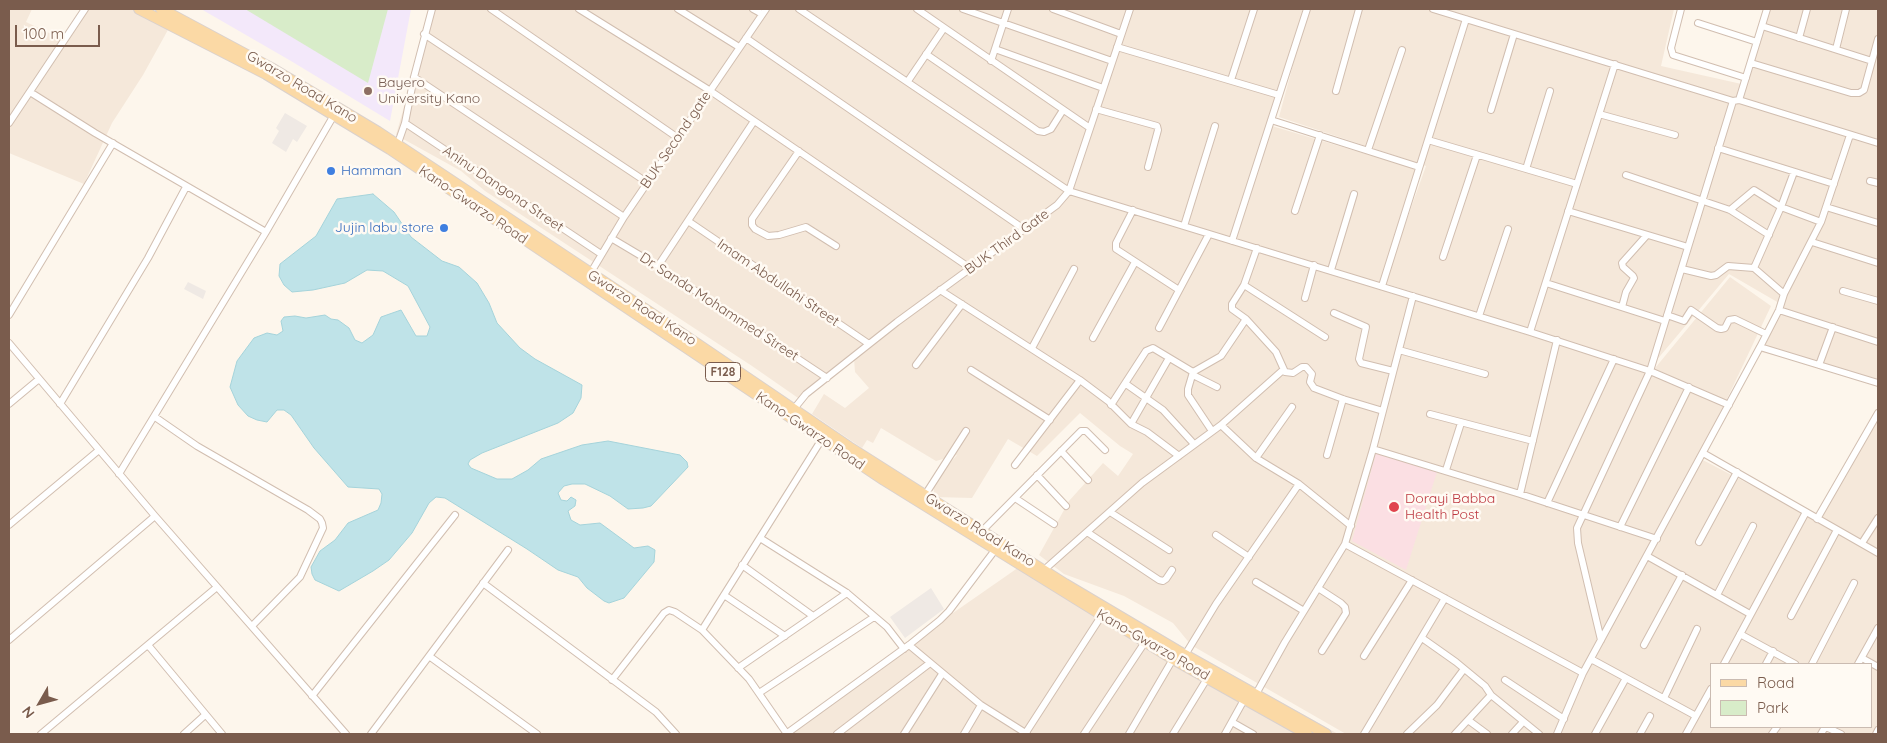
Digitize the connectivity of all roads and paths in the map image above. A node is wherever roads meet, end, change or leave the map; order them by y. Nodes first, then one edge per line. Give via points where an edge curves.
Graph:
1 (85, 9) edge
2 (139, 9) edge
3 (161, 9) edge
4 (432, 9) edge
5 (490, 9) edge
6 (579, 9) edge
7 (678, 9) edge
8 (753, 9) edge
9 (799, 9) edge
10 (917, 9) edge
11 (962, 9) edge
12 (1008, 9) edge
13 (1053, 9) edge
14 (1130, 9) edge
15 (1254, 9) edge
16 (1307, 9) edge
17 (1359, 9) edge
18 (1433, 9) edge
19 (1681, 9) edge
20 (1767, 9) edge
21 (1807, 9) edge
22 (1846, 9) edge
23 (764, 12) edge
24 (1466, 19) junction
25 (1004, 22) junction
26 (1698, 23) dead end
27 (1762, 26) junction
28 (944, 28) junction
29 (424, 34) junction
30 (1121, 34) junction
31 (1514, 34) junction
32 (746, 38) junction
33 (1799, 38) junction
34 (1878, 39) edge
35 (1757, 42) junction
36 (739, 47) junction
37 (1117, 47) junction
38 (995, 49) junction
39 (1402, 50) dead end
40 (1836, 50) junction
41 (926, 54) junction
42 (991, 61) junction
43 (1112, 61) junction
44 (1872, 61) junction
45 (1751, 63) junction
46 (1615, 64) junction
47 (414, 78) junction
48 (1746, 78) junction
49 (1231, 80) junction
50 (908, 81) junction
51 (298, 88) junction
52 (1103, 88) junction
53 (709, 90) junction
54 (1336, 91) dead end
55 (1550, 91) dead end
56 (30, 92) junction
57 (1279, 95) junction
58 (1736, 100) junction
59 (1096, 108) junction
60 (1063, 110) junction
61 (1491, 110) dead end
62 (1599, 114) junction
63 (334, 115) junction
64 (1271, 120) junction
65 (754, 121) junction
66 (405, 123) junction
67 (9, 124) edge
68 (1215, 126) dead end
69 (1090, 128) junction
70 (1320, 135) junction
71 (1675, 135) dead end
72 (1850, 135) junction
73 (678, 138) junction
74 (1428, 140) junction
75 (113, 143) junction
76 (1878, 143) edge
77 (397, 146) junction
78 (1718, 148) junction
79 (1368, 150) junction
80 (799, 151) junction
81 (1478, 155) junction
82 (1148, 167) dead end
83 (1420, 167) junction
84 (1526, 169) junction
85 (1794, 172) junction
86 (1626, 176) dead end
87 (1870, 181) dead end
88 (648, 183) junction
89 (1577, 184) junction
90 (1834, 184) junction
91 (1878, 184) edge
92 (186, 186) junction
93 (1069, 191) junction
94 (1354, 194) dead end
95 (1702, 201) junction
96 (1826, 206) junction
97 (1781, 207) junction
98 (1133, 210) junction
99 (1730, 210) junction
100 (1295, 211) dead end
101 (1568, 211) junction
102 (624, 217) junction
103 (688, 221) junction
104 (1821, 222) junction
105 (1878, 223) edge
106 (1184, 226) junction
107 (1024, 229) junction
108 (1508, 229) dead end
109 (266, 232) junction
110 (1209, 234) junction
111 (1647, 235) junction
112 (1769, 235) junction
113 (611, 238) junction
114 (1232, 240) junction
115 (1812, 242) junction
116 (836, 246) dead end
117 (1688, 247) junction
118 (1257, 248) junction
119 (601, 254) junction
120 (1443, 257) dead end
121 (1135, 262) junction
122 (1878, 263) edge
123 (658, 266) junction
124 (1314, 266) junction
125 (970, 268) junction
126 (1074, 268) dead end
127 (1754, 268) junction
128 (1682, 269) junction
129 (1331, 270) junction
130 (590, 274) junction
131 (1546, 283) junction
132 (1244, 285) junction
133 (1382, 286) junction
134 (940, 290) junction
135 (1180, 290) junction
136 (1843, 291) dead end
137 (1784, 294) junction
138 (1413, 296) junction
139 (1305, 298) dead end
140 (1878, 301) edge
141 (962, 304) junction
142 (1622, 307) junction
143 (1778, 310) junction
144 (1334, 313) dead end
145 (9, 315) edge
146 (1479, 316) junction
147 (1666, 318) junction
148 (1246, 319) junction
149 (1159, 328) dead end
150 (1833, 328) junction
151 (1530, 332) junction
152 (1766, 334) junction
153 (1324, 337) dead end
154 (1093, 338) dead end
155 (1557, 340) junction
156 (1878, 342) edge
157 (9, 343) edge
158 (869, 344) junction
159 (1760, 347) junction
160 (1032, 348) junction
161 (1399, 350) junction
162 (1169, 358) junction
163 (1614, 359) junction
164 (916, 365) dead end
165 (1819, 365) junction
166 (971, 370) dead end
167 (1283, 370) junction
168 (1650, 370) junction
169 (1394, 372) junction
170 (1193, 373) junction
171 (1485, 374) dead end
172 (827, 378) junction
173 (39, 379) junction
174 (1080, 380) junction
175 (1878, 383) edge
176 (1126, 384) junction
177 (1217, 387) dead end
178 (1688, 387) junction
179 (1146, 399) junction
180 (1343, 399) junction
181 (9, 404) edge
182 (60, 404) junction
183 (1112, 405) junction
184 (1729, 405) junction
185 (1292, 407) dead end
186 (793, 410) junction
187 (1383, 410) junction
188 (1878, 413) edge
189 (1430, 414) dead end
190 (155, 417) junction
191 (1050, 420) junction
192 (1460, 423) junction
193 (1131, 424) junction
194 (1221, 425) junction
195 (1875, 428) edge
196 (966, 431) dead end
197 (1212, 431) junction
198 (822, 439) junction
199 (1533, 441) junction
200 (1194, 444) junction
201 (1373, 449) junction
202 (99, 450) junction
203 (1105, 450) dead end
204 (1061, 451) junction
205 (1703, 453) junction
206 (1327, 455) dead end
207 (1179, 456) junction
208 (1256, 458) junction
209 (1015, 464) dead end
210 (1446, 470) junction
211 (1737, 472) junction
212 (119, 474) junction
213 (1037, 475) junction
214 (887, 476) junction
215 (1088, 480) dead end
216 (1298, 484) junction
217 (1520, 494) junction
218 (925, 495) junction
219 (1015, 498) junction
220 (1547, 503) junction
221 (1066, 506) dead end
222 (1110, 512) junction
223 (1806, 512) junction
224 (456, 514) dead end
225 (1583, 514) junction
226 (155, 516) junction
227 (1878, 518) edge
228 (1817, 519) junction
229 (1054, 524) dead end
230 (9, 525) edge
231 (1351, 526) junction
232 (1753, 526) dead end
233 (1620, 527) junction
234 (1837, 530) junction
235 (982, 531) junction
236 (1087, 532) junction
237 (1216, 535) dead end
238 (760, 538) junction
239 (1656, 539) junction
240 (1699, 542) dead end
241 (1345, 544) junction
242 (1862, 544) junction
243 (508, 550) dead end
244 (995, 550) junction
245 (1169, 550) dead end
246 (1878, 553) edge
247 (1648, 556) junction
248 (1249, 557) junction
249 (742, 566) junction
250 (1044, 570) junction
251 (1172, 570) dead end
252 (1682, 575) junction
253 (1412, 580) junction
254 (1256, 582) dead end
255 (483, 583) junction
256 (1854, 583) dead end
257 (217, 587) junction
258 (1318, 588) junction
259 (848, 593) junction
260 (724, 595) junction
261 (1717, 595) junction
262 (1445, 598) junction
263 (1304, 611) junction
264 (1750, 614) junction
265 (1102, 615) junction
266 (813, 616) junction
267 (1791, 616) dead end
268 (874, 617) junction
269 (252, 626) junction
270 (1878, 628) edge
271 (1697, 629) dead end
272 (702, 630) junction
273 (1740, 634) junction
274 (785, 636) junction
275 (1422, 638) junction
276 (9, 640) edge
277 (1601, 640) junction
278 (1145, 642) junction
279 (148, 645) junction
280 (1644, 646) dead end
281 (907, 647) junction
282 (1322, 651) dead end
283 (1773, 651) junction
284 (1185, 655) junction
285 (429, 656) junction
286 (1364, 656) dead end
287 (1173, 659) junction
288 (1591, 659) junction
289 (1860, 661) edge
290 (930, 663) junction
291 (1725, 663) edge
292 (1767, 663) edge
293 (1793, 663) edge
294 (1813, 663) edge
295 (738, 668) junction
296 (1464, 669) junction
297 (1583, 673) junction
298 (942, 674) junction
299 (1208, 677) junction
300 (1626, 678) junction
301 (612, 680) junction
302 (1505, 680) dead end
303 (1710, 690) edge
304 (758, 693) junction
305 (1256, 694) junction
306 (1491, 695) junction
307 (312, 696) junction
308 (1245, 698) junction
309 (1664, 698) junction
310 (981, 705) junction
311 (205, 715) junction
312 (1650, 716) dead end
313 (1696, 716) junction
314 (1564, 719) junction
315 (1468, 720) junction
316 (1232, 722) junction
317 (1524, 722) junction
318 (1299, 724) junction
319 (1828, 728) edge
320 (1878, 730) edge
321 (41, 734) edge
322 (184, 734) edge
323 (222, 734) edge
324 (346, 734) edge
325 (370, 734) edge
326 (536, 734) edge
327 (676, 734) edge
328 (787, 734) edge
329 (837, 734) edge
330 (904, 734) edge
331 (964, 734) edge
332 (1026, 734) edge
333 (1084, 734) edge
334 (1129, 734) edge
335 (1173, 734) edge
336 (1225, 734) edge
337 (1253, 734) edge
338 (1308, 734) edge
339 (1326, 734) edge
340 (1364, 734) edge
341 (1408, 734) edge
342 (1455, 734) edge
343 (1487, 734) edge
344 (1512, 734) edge
345 (1539, 734) edge
346 (1557, 734) edge
347 (1595, 734) edge
348 (1640, 734) edge
349 (1686, 734) edge
350 (1841, 734) edge
351 (1876, 734) edge

1 - 56 street
2 - 51 main road, Kano-Gwarzo Road / F128
3 - 51 main road, Gwarzo Road Kano / F128
4 - 29 street
5 - 73 street
6 - 53 street
7 - 36 street
8 - 23 street
9 - 50 street
10 - 28 street
11 - 25 street
12 - 25 street
13 - 30 street
14 - 30 street, BUK Third Gate
15 - 49 street
16 - 57 street
17 - 54 street
18 - 24 street
19 - 48 street via 1671,48 1673,54
20 - 27 street
21 - 33 street
22 - 40 street
23 - 32 street, BUK Second gate
24 - 31 street
24 - 74 street
25 - 38 street
25 - 43 street
26 - 35 street
27 - 33 street
27 - 35 street
28 - 41 street
28 - 42 street
29 - 47 street
29 - 88 street
30 - 37 street, BUK Third Gate
31 - 46 street
31 - 61 street
32 - 36 street, BUK Second gate
32 - 107 street
33 - 40 street
34 - 44 street
35 - 45 street
36 - 53 street, BUK Second gate
37 - 43 street, BUK Third Gate
37 - 49 street
38 - 42 street
38 - 52 street
39 - 79 street
40 - 44 street
41 - 50 street
41 - 60 street via 1038,131 1051,129
42 - 60 street
43 - 52 street, BUK Third Gate
44 - 45 street via 1864,90 1859,93
45 - 48 street
46 - 58 street
46 - 62 street
47 - 66 street
47 - 102 street
48 - 58 street
49 - 57 street
50 - 93 street
51 - 63 main road, Kano-Gwarzo Road / F128
51 - 77 main road, Gwarzo Road Kano / F128
52 - 59 street, BUK Third Gate
53 - 65 street
53 - 73 street, BUK Second gate
55 - 84 street
56 - 67 street
56 - 75 street
57 - 64 street
58 - 72 street
58 - 78 street
59 - 69 street, BUK Third Gate
59 - 82 street via 1157,126
60 - 69 street
62 - 71 street
62 - 89 street
63 - 109 street
63 - 198 main road, Kano-Gwarzo Road / F128 via 390,149
64 - 70 street
64 - 114 street
65 - 80 street
65 - 103 street
66 - 77 street
66 - 119 street, Aninu Dangona Street
68 - 106 street
69 - 93 street, BUK Third Gate
70 - 79 street
70 - 100 street
72 - 76 street
72 - 90 street
73 - 88 street, BUK Second gate
74 - 81 street
74 - 83 street
75 - 92 street
75 - 145 street
77 - 130 main road, Gwarzo Road Kano / F128
78 - 85 street
78 - 95 street
79 - 83 street
80 - 116 street via 752,219 752,225 768,236 806,227
80 - 125 street
81 - 84 street
81 - 120 street
83 - 133 street
84 - 89 street
85 - 90 street
85 - 97 street
86 - 95 street
87 - 91 street
88 - 102 street, BUK Second gate
89 - 101 street
90 - 96 street
92 - 109 street
92 - 182 street via 148,258
93 - 98 street
93 - 107 street, BUK Third Gate via 1057,205
94 - 129 street
95 - 99 street
95 - 117 street
96 - 104 street
96 - 105 street
97 - 99 street via 1754,190
97 - 104 street
97 - 112 street
98 - 106 street
98 - 121 street via 1116,249
99 - 112 street
101 - 111 street
101 - 131 street
102 - 113 street, BUK Second gate
103 - 123 street
103 - 158 street, Imam Abdullahi Street
104 - 115 street
106 - 110 street
107 - 125 street, BUK Third Gate
108 - 146 street
109 - 190 street
110 - 114 street
110 - 135 street
111 - 117 street
111 - 142 street via 1622,263 1634,278
112 - 127 street
113 - 119 street, BUK Second gate
113 - 123 street, Dr. Sanda Mohammed Street
114 - 118 street
115 - 122 street
115 - 137 street
117 - 128 street
118 - 124 street
118 - 132 street
119 - 130 street, BUK Second gate
121 - 135 street
121 - 154 street
123 - 172 street, Dr. Sanda Mohammed Street
124 - 129 street
124 - 139 street
125 - 134 street, BUK Third Gate
126 - 160 street
127 - 128 street via 1728,266 1716,276
127 - 137 street
128 - 147 street
129 - 133 street
130 - 186 main road, Gwarzo Road Kano / F128
131 - 142 street
131 - 151 street
132 - 148 street via 1232,309
132 - 153 street
133 - 138 street
134 - 141 street
134 - 158 street, BUK Third Gate
135 - 149 street
136 - 140 street
137 - 143 street
138 - 146 street
138 - 161 street
141 - 160 street
141 - 164 street
142 - 147 street
143 - 150 street
143 - 152 street
144 - 169 street via 1366,327 1361,362
146 - 151 street
147 - 152 street via 1684,321 1691,310 1717,328 1725,328 1730,320 1735,319
147 - 168 street
148 - 167 street via 1276,352
148 - 170 street via 1221,356
150 - 156 street
150 - 165 street
151 - 155 street
152 - 159 street
155 - 163 street
155 - 199 street
157 - 173 street
158 - 172 street, BUK Third Gate
159 - 165 street
159 - 184 street
160 - 174 street
161 - 169 street
161 - 171 street
162 - 170 street
162 - 176 street via 1149,349
162 - 179 street
163 - 168 street
163 - 220 street
165 - 175 street
166 - 191 street
167 - 180 street via 1290,374 1306,367 1312,374 1310,382 1314,388
167 - 194 street
168 - 178 street
168 - 225 street
169 - 187 street
170 - 177 street
170 - 197 street via 1188,395
172 - 186 street, BUK Third Gate via 806,394
173 - 181 street
173 - 182 street
174 - 183 street
174 - 191 street
176 - 179 street
176 - 183 street
178 - 184 street
178 - 233 street
179 - 193 street
179 - 200 street via 1163,410
180 - 187 street
180 - 206 street
182 - 202 street
183 - 193 street
184 - 205 street
185 - 208 street
186 - 214 main road, Gwarzo Road Kano / F128
187 - 201 street
188 - 195 street
189 - 192 street
190 - 212 street
190 - 269 street via 197,446 308,510 322,523 323,528 300,578
191 - 209 street
192 - 199 street
192 - 210 street
193 - 207 street
194 - 197 street
194 - 208 street
195 - 228 street
196 - 218 street
197 - 200 street
198 - 214 main road, Kano-Gwarzo Road / F128
198 - 238 street
199 - 217 street
200 - 207 street
201 - 210 street
201 - 231 street
202 - 212 street
202 - 230 street
203 - 204 street via 1084,430
204 - 213 street
204 - 215 street
205 - 211 street
205 - 239 street
207 - 222 street
208 - 216 street
210 - 217 street
211 - 223 street
211 - 240 street
212 - 226 street
213 - 219 street
213 - 221 street
214 - 218 main road, Gwarzo Road Kano / F128
214 - 244 main road, Kano-Gwarzo Road / F128
216 - 231 street
216 - 248 street
217 - 220 street
218 - 235 main road, Gwarzo Road Kano / F128
219 - 229 street
219 - 235 street
220 - 225 street
222 - 236 street
222 - 245 street
223 - 228 street
223 - 264 street
224 - 307 street
225 - 233 street
225 - 277 street via 1577,528 1578,543
226 - 257 street
226 - 276 street
227 - 242 street
228 - 234 street
231 - 241 street
232 - 261 street
233 - 239 street
234 - 242 street
234 - 267 street
235 - 250 main road, Gwarzo Road Kano / F128
236 - 250 street
236 - 251 street via 1159,580 1166,579
237 - 248 street
238 - 249 street
238 - 259 street
239 - 247 street
241 - 253 street
241 - 258 street
242 - 246 street
243 - 255 street
244 - 265 main road, Kano-Gwarzo Road / F128
244 - 281 street via 946,615
247 - 252 street
247 - 277 street
248 - 284 street
249 - 260 street
249 - 266 street
250 - 284 main road, Gwarzo Road Kano / F128
252 - 261 street
252 - 280 street
253 - 262 street
253 - 286 street
254 - 263 street
255 - 285 street
255 - 301 street
256 - 294 street
257 - 269 street
257 - 279 street
258 - 263 street
258 - 282 street via 1341,603 1346,613
259 - 266 street
259 - 268 street
260 - 272 street
260 - 274 street
261 - 264 street
262 - 275 street
262 - 297 street
263 - 305 street
264 - 273 street
265 - 278 main road, Kano-Gwarzo Road / F128
265 - 332 street
266 - 274 street
268 - 281 street
268 - 304 street
269 - 307 street
270 - 289 street
271 - 309 street
272 - 295 street
272 - 301 street via 669,610
273 - 283 street
273 - 291 street
274 - 295 street
275 - 296 street
275 - 340 street
277 - 288 street
278 - 287 main road, Kano-Gwarzo Road / F128
278 - 333 street
279 - 311 street
279 - 321 street
281 - 290 street
281 - 328 street
283 - 292 street
283 - 293 street
284 - 305 main road, Gwarzo Road Kano / F128
285 - 325 street
285 - 326 street
287 - 299 main road, Kano-Gwarzo Road / F128
287 - 334 street
288 - 297 street
288 - 300 street
290 - 298 street
290 - 329 street
295 - 304 street
296 - 306 street
296 - 341 street via 1437,705
297 - 314 street
298 - 310 street
298 - 330 street
299 - 308 main road, Kano-Gwarzo Road / F128
299 - 335 street
300 - 309 street
300 - 347 street
301 - 327 street via 656,712
302 - 314 street
303 - 313 street
304 - 328 street
305 - 318 main road, Gwarzo Road Kano / F128
306 - 315 street
306 - 317 street
307 - 324 street
308 - 316 street
308 - 318 main road, Kano-Gwarzo Road / F128
309 - 313 street
310 - 331 street
310 - 332 street
311 - 322 street
311 - 323 street
312 - 348 street
313 - 349 street
314 - 346 street
315 - 342 street
315 - 343 street
316 - 336 street
316 - 337 street
317 - 344 street
317 - 345 street
318 - 338 main road, Kano-Gwarzo Road / F128
318 - 339 main road, Gwarzo Road Kano / F128
319 - 350 street
320 - 351 street

